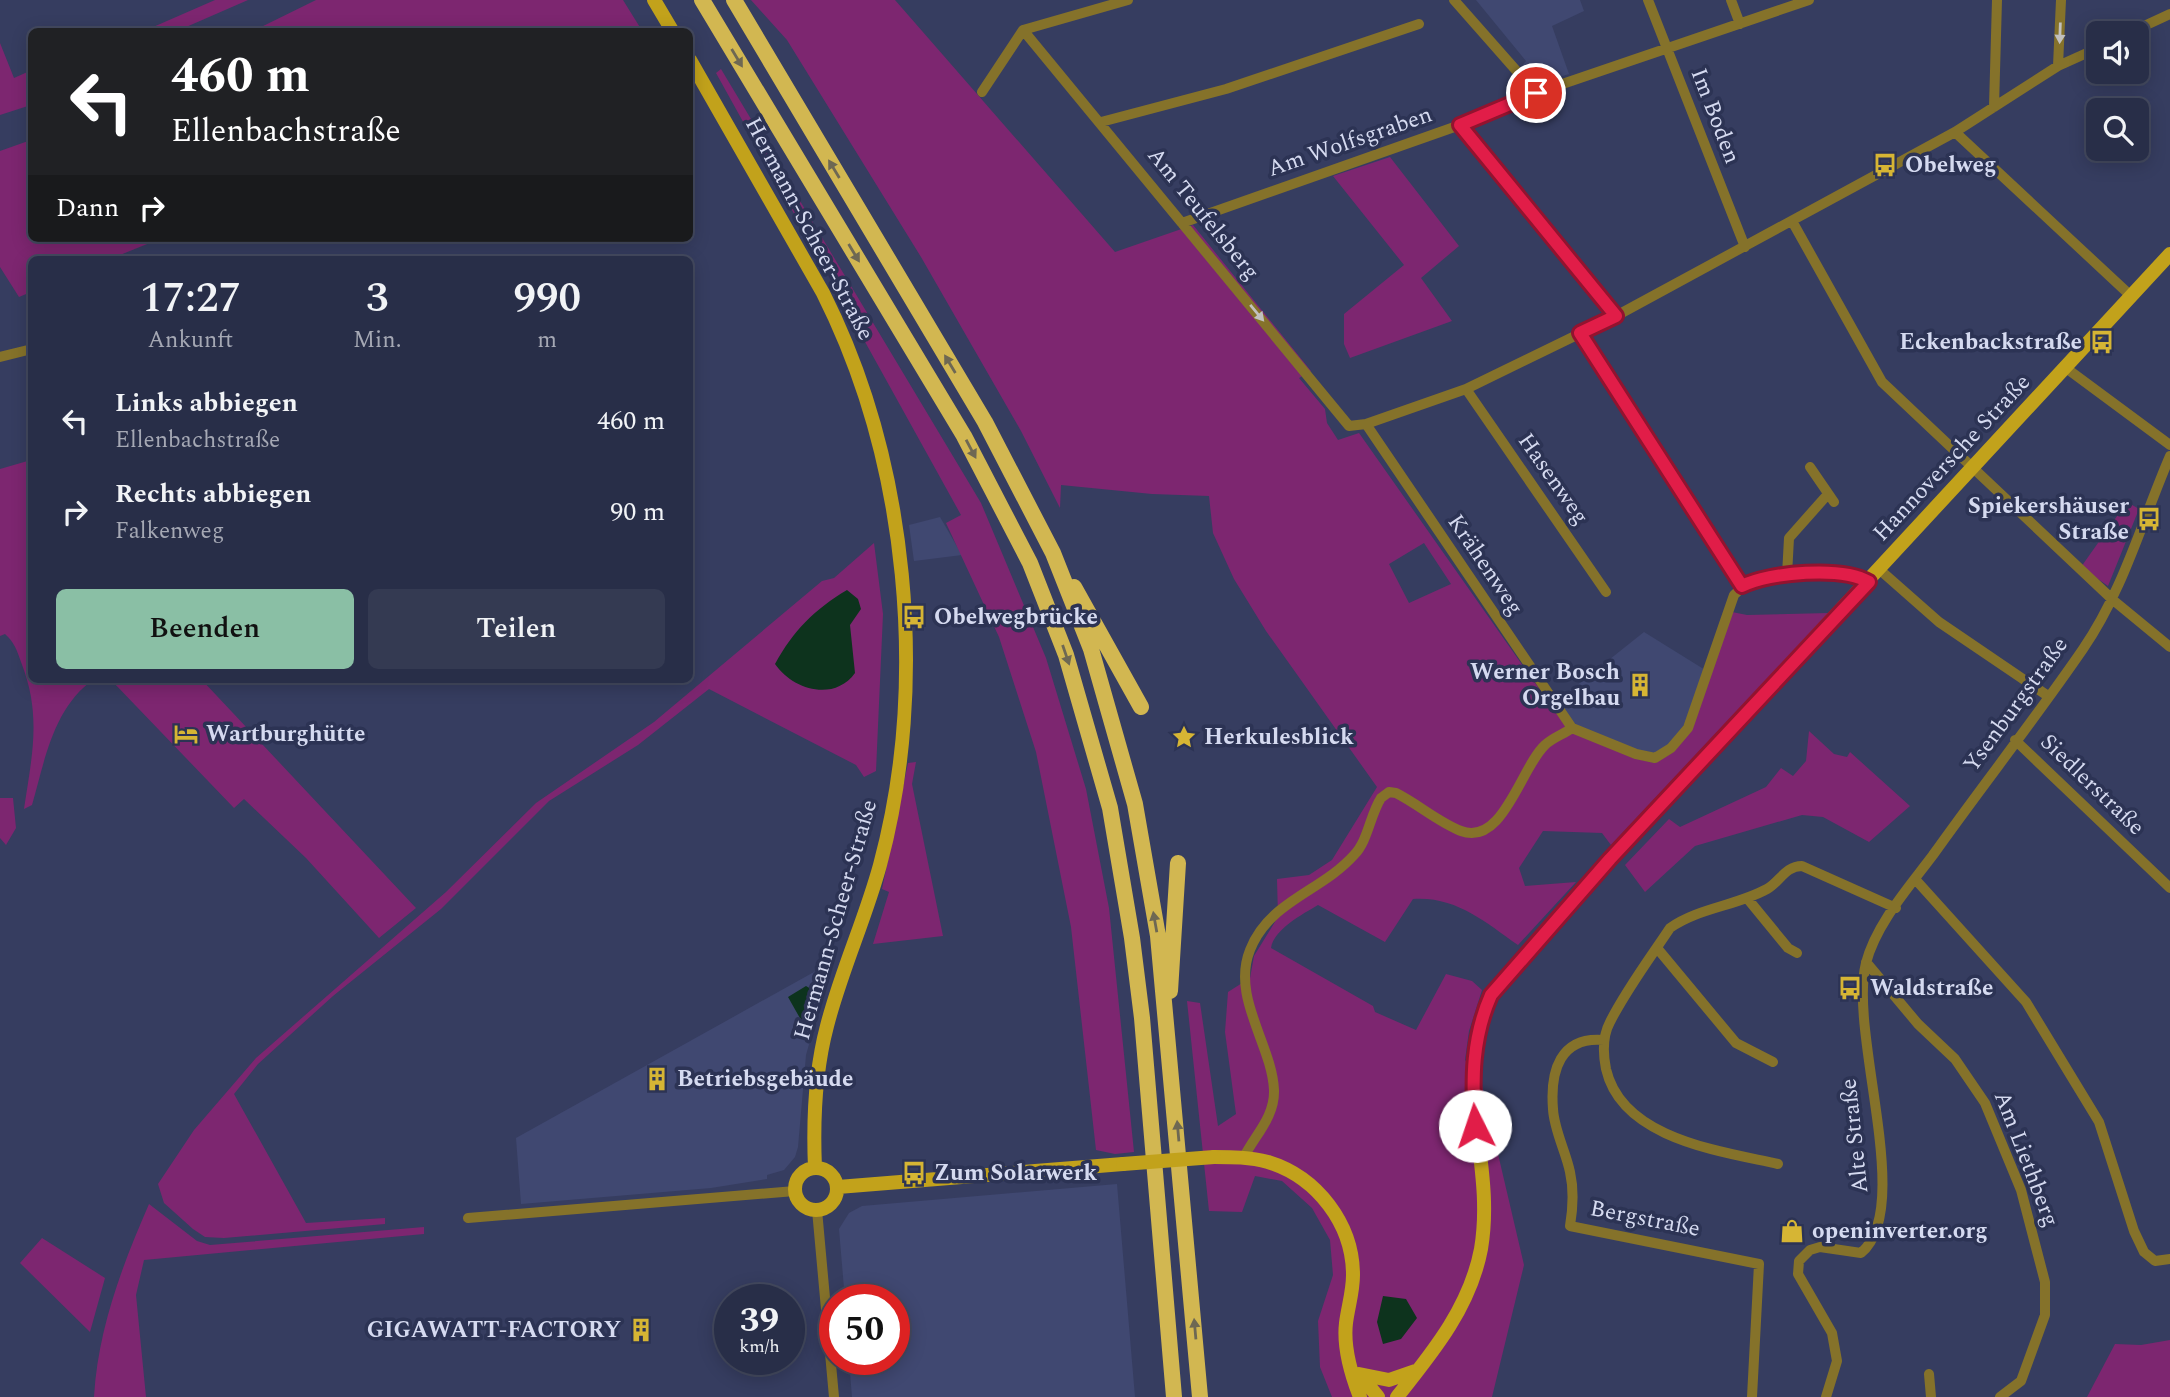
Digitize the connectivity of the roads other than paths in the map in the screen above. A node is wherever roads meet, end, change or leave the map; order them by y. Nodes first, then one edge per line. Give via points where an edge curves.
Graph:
1 (654, 0) edge
2 (702, 0) edge
3 (733, 0) edge
4 (1128, 0) edge
5 (1454, 0) edge
6 (1648, 0) edge
7 (1731, 0) edge
8 (1808, 0) edge
9 (1997, 0) edge
10 (2061, 0) edge
11 (2170, 14) edge
12 (1419, 24) dead end
13 (1740, 24) junction
14 (2149, 24) edge
15 (671, 28) edge
16 (1023, 30) junction
17 (1667, 50) junction
18 (2086, 53) edge
19 (693, 65) edge
20 (2058, 66) junction
21 (982, 92) dead end
22 (1536, 93) junction
23 (1994, 107) junction
24 (1101, 122) junction
25 (1460, 125) junction
26 (1955, 132) junction
27 (1792, 222) junction
28 (1182, 223) junction
29 (1745, 247) junction
30 (2170, 254) edge
31 (2131, 296) junction
32 (1616, 316) junction
33 (1580, 333) junction
34 (28, 350) edge
35 (0, 357) edge
36 (2066, 368) junction
37 (1466, 389) junction
38 (1366, 424) junction
39 (2170, 445) edge
40 (2170, 456) edge
41 (1810, 467) dead end
42 (1974, 467) junction
43 (1053, 553) junction
44 (1880, 570) junction
45 (1787, 575) junction
46 (1869, 582) junction
47 (1742, 586) junction
48 (1606, 592) dead end
49 (2113, 600) junction
50 (2170, 647) edge
51 (2048, 696) junction
52 (1141, 707) dead end
53 (1572, 729) junction
54 (2015, 740) junction
55 (1178, 863) dead end
56 (1915, 879) junction
57 (2170, 888) edge
58 (1747, 898) junction
59 (1896, 908) junction
60 (1657, 948) junction
61 (1797, 953) dead end
62 (1866, 962) junction
63 (1167, 1014) junction
64 (1604, 1040) junction
65 (1773, 1062) dead end
66 (1244, 1157) junction
67 (1778, 1164) dead end
68 (815, 1168) junction
69 (838, 1187) junction
70 (795, 1191) junction
71 (817, 1210) junction
72 (468, 1218) dead end
73 (2170, 1259) edge
74 (1424, 1363) junction
75 (1354, 1369) junction
76 (1929, 1374) dead end
77 (834, 1397) edge
78 (1174, 1397) edge
79 (1200, 1397) edge
80 (1360, 1397) edge
81 (1378, 1397) edge
82 (1397, 1397) edge
83 (1752, 1397) edge
84 (1826, 1397) edge
85 (1931, 1397) edge
86 (2000, 1397) edge

1 - 15 main road
2 -> 78 highway via 964,436 1030,563 1066,655 1110,808 1132,938
43 -> 3 highway via 985,422
4 - 16 street
5 - 22 street
6 - 17 street, Im Boden
7 - 13 street
8 - 13 street, Am Wolfsgraben
9 - 23 street
10 -> 20 street
11 - 14 street
12 - 24 street via 1226,89
13 - 17 street, Am Wolfsgraben
16 - 21 street
16 - 24 street, Am Teufelsberg
17 - 22 street, Am Wolfsgraben
17 - 29 street, Im Boden
18 - 20 street
19 - 68 main road, Hermann-Scheer-Straße via 842,332 875,427 894,527 906,663 901,755 880,867 826,1028
20 - 23 street
22 - 25 street, Am Wolfsgraben
23 - 26 street
24 - 28 street, Am Teufelsberg
25 - 28 street, Am Wolfsgraben
25 - 32 street
26 - 27 street
26 - 31 street
27 - 29 street
27 - 42 street via 1882,382
28 -> 38 street, Am Teufelsberg via 1349,426
29 - 32 street
30 - 31 main road, Hannoversche Straße
31 - 36 main road, Hannoversche Straße
32 - 33 street
33 - 37 street
33 - 47 street
34 - 35 street
36 - 39 street
36 - 42 main road, Hannoversche Straße
37 - 38 street
37 - 48 street, Hasenweg
38 - 53 street, Krähenweg
40 - 49 street, Ysenburgstraße
41 - 45 street via 1831,498 1789,538
42 - 44 main road, Hannoversche Straße
42 - 49 street
43 - 52 highway
63 -> 43 highway via 1155,923 1122,751 1091,649
44 - 46 main road, Hannoversche Straße
44 - 51 street via 1939,622
45 - 46 street via 1848,574
45 - 47 street via 1758,578
46 - 74 main road, Hannoversche Straße via 1610,859 1491,995 1473,1060 1483,1219 1480,1250 1459,1310
47 - 53 street via 1734,595 1688,728 1671,748 1655,758
49 - 50 street
49 - 51 street, Ysenburgstraße
51 - 54 street, Ysenburgstraße
53 - 66 street via 1545,745 1501,817 1485,830 1462,832 1389,792 1376,806 1357,852 1340,870 1268,920 1249,952 1245,975 1274,1090 1267,1120
54 - 56 street, Ysenburgstraße
54 - 57 street, Siedlerstraße
55 - 63 highway
56 - 59 street, Ysenburgstraße
56 - 73 street via 2026,1002 2099,1122 2144,1252 2155,1261
58 - 59 street via 1767,889 1794,866 1802,866
58 - 60 street via 1683,919 1670,928
58 - 61 street
59 - 62 street, Ysenburgstraße
60 - 64 street via 1609,1023
60 - 65 street via 1737,1043
62 - 84 street, Alte Straße via 1862,993 1879,1140 1882,1215 1872,1244 1861,1252 1820,1247 1799,1261 1798,1274 1832,1333 1837,1361
62 - 86 street, Am Liethberg via 1918,1024 1955,1059 1985,1103 2021,1190 2045,1282 2045,1315 2021,1381
79 -> 63 highway
64 - 67 street via 1610,1088 1630,1111 1675,1137
64 - 83 street, Bergstraße via 1580,1040 1571,1046 1561,1056 1554,1081 1553,1111 1573,1190 1570,1226 1759,1264
66 - 69 main road, bridge
66 - 75 main road via 1299,1177 1326,1202 1343,1230 1353,1274 1345,1334
68 - 69 main road via 830,1173
68 - 70 main road via 800,1175
69 - 71 main road via 833,1202
70 - 71 main road via 801,1204
70 - 72 street
71 - 77 street
74 - 75 main road via 1397,1379 1381,1381
74 - 82 main road, Hannoversche Straße
75 - 80 main road
75 - 81 main road
76 - 85 street

